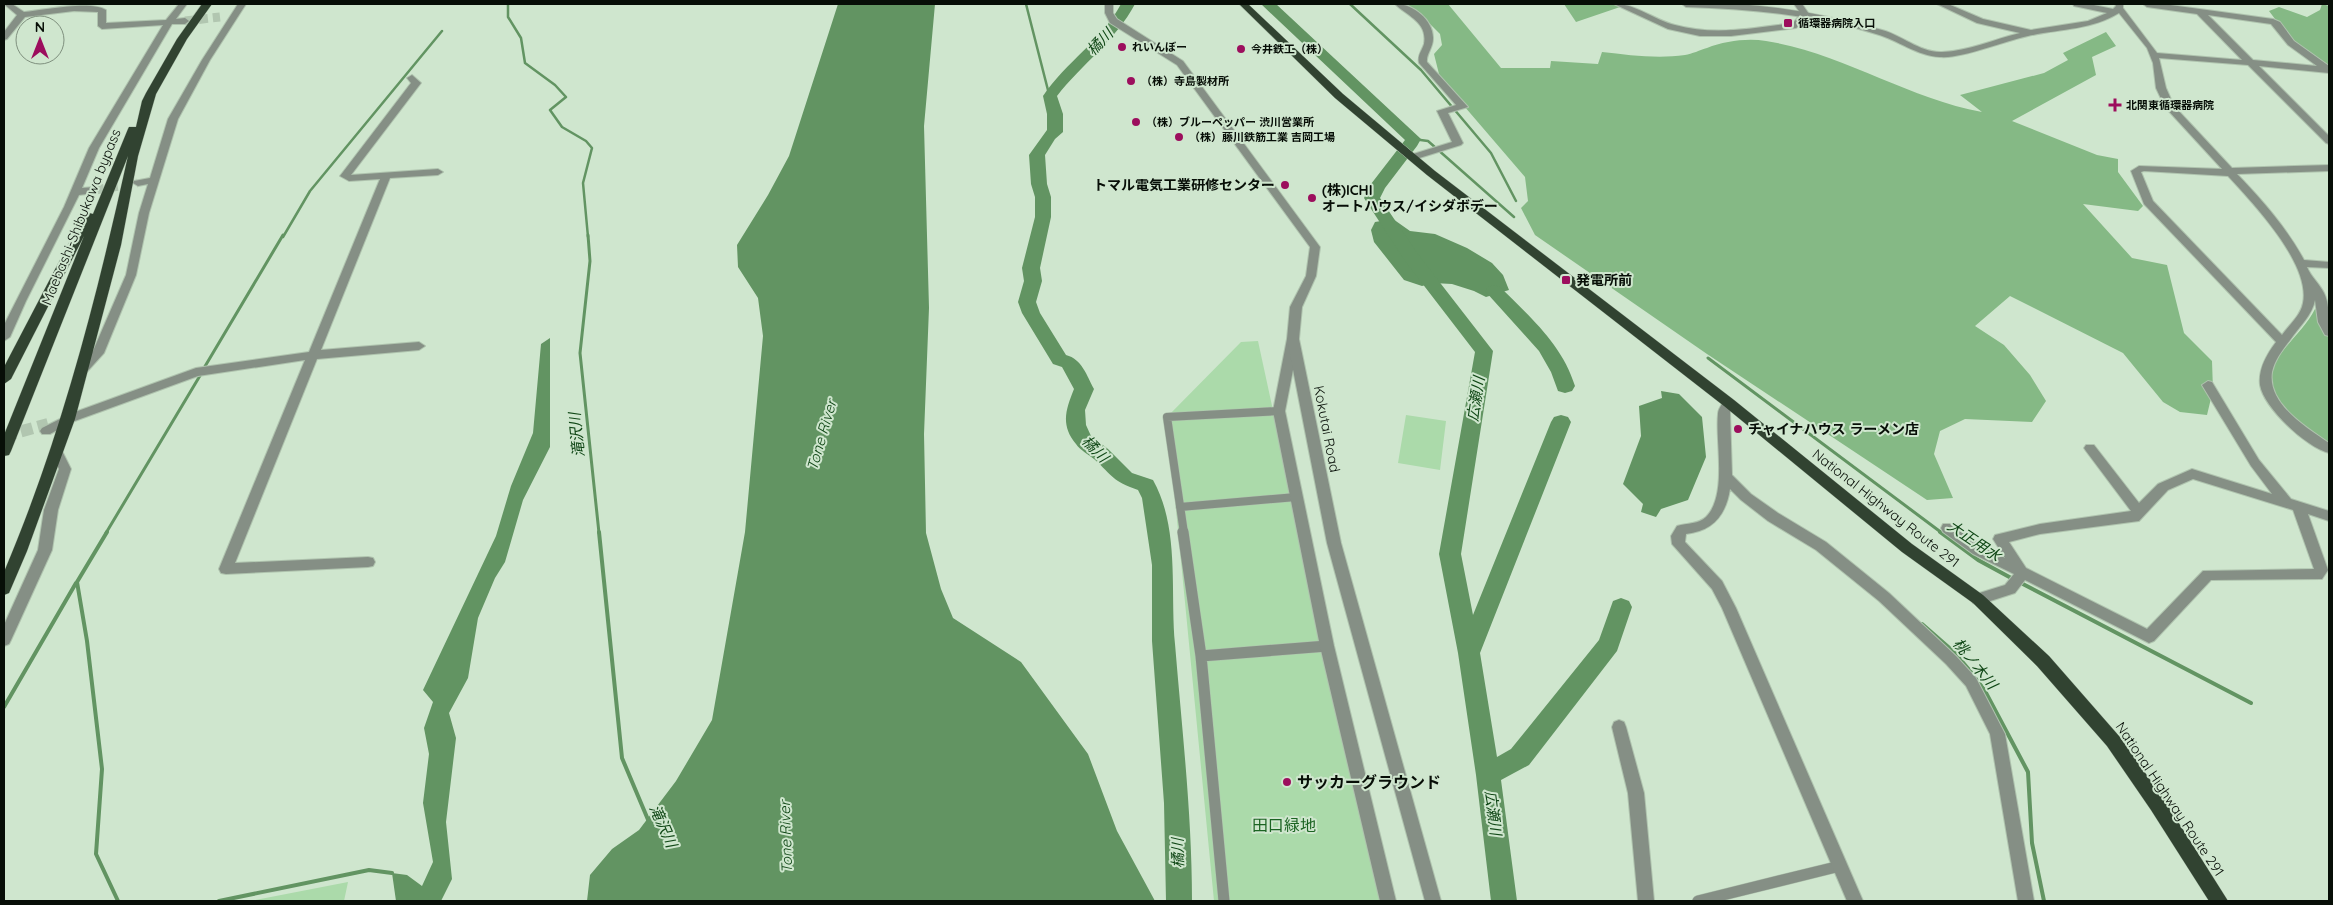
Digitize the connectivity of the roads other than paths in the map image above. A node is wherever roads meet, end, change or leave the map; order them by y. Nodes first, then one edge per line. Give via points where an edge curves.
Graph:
1 (8, 4) edge
2 (183, 4) edge
3 (207, 4) edge
4 (242, 4) edge
5 (1109, 4) edge
6 (1243, 4) edge
7 (1399, 4) edge
8 (1618, 4) edge
9 (1686, 4) edge
10 (1798, 4) edge
11 (1941, 4) edge
12 (2077, 4) edge
13 (2147, 4) edge
14 (1719, 5) edge
15 (2118, 8) edge
16 (2200, 12) junction
17 (22, 14) junction
18 (1805, 14) junction
19 (232, 17) junction
20 (220, 18) tunnel mouth
21 (185, 21) tunnel mouth
22 (169, 22) junction
23 (2031, 33) junction
24 (4, 37) edge
25 (2154, 55) junction
26 (2251, 63) junction
27 (2328, 69) edge
28 (412, 78) dead end
29 (151, 93) junction
30 (132, 132) junction
31 (2329, 141) edge
32 (1408, 154) junction
33 (2329, 168) edge
34 (438, 172) dead end
35 (2230, 172) junction
36 (386, 176) junction
37 (154, 180) junction
38 (138, 183) tunnel mouth
39 (95, 190) tunnel mouth
40 (75, 192) junction
41 (2329, 265) edge
42 (2301, 267) junction
43 (2329, 332) edge
44 (4, 337) edge
45 (1293, 339) junction
46 (2282, 342) junction
47 (419, 346) dead end
48 (313, 355) junction
49 (81, 371) junction
50 (4, 379) edge
51 (2208, 386) dead end
52 (1729, 403) junction
53 (1279, 411) junction
54 (68, 419) junction
55 (47, 428) tunnel mouth
56 (2090, 448) dead end
57 (2329, 449) edge
58 (4, 451) edge
59 (57, 452) junction
60 (1726, 477) junction
61 (1296, 497) junction
62 (2292, 504) junction
63 (1180, 507) junction
64 (2139, 512) junction
65 (2329, 516) edge
66 (1948, 528) dead end
67 (368, 562) dead end
68 (2019, 578) junction
69 (4, 589) edge
70 (1978, 599) junction
71 (4, 640) edge
72 (1327, 646) junction
73 (1201, 656) junction
74 (1620, 727) dead end
75 (1840, 866) junction
76 (1224, 901) edge
77 (1388, 901) edge
78 (1433, 901) edge
79 (1646, 901) edge
80 (1698, 901) edge
81 (1856, 901) edge
82 (2026, 901) edge
83 (2220, 901) edge

1 - 17 street
2 - 22 street
3 - 29 highway, Maebashi-Shibukawa bypass via 192,23
4 - 19 street
5 - 45 street, Kokutai Road via 1113,21 1180,62 1308,235 1314,247 1312,276 1296,307
6 - 32 highway, National Highway Route 291 via 1339,96
7 - 32 street via 1423,21 1429,39 1423,63 1461,108 1442,111 1458,143
8 - 18 street via 1672,27 1700,33 1790,26 1800,23
9 - 14 street
10 - 18 street
11 - 23 street via 1980,21
12 - 15 street via 2108,10
13 - 16 street
14 - 18 street
15 - 23 street via 2080,25
15 - 25 street
16 - 26 street
16 - 27 street via 2273,22 2291,43
17 - 22 street via 97,9 102,10 102,26
17 - 24 street
18 - 23 street via 1881,32 1925,52 1942,55
19 - 20 street
19 - 37 street via 173,119
21 - 22 street
22 - 40 street via 94,148
25 - 26 street
25 - 35 street via 2161,88 2170,107
26 - 27 street
26 - 31 street
28 - 36 street via 416,83 345,176
29 - 30 highway, Maebashi-Shibukawa bypass
29 - 49 highway
30 - 50 highway via 117,150 76,242
30 - 58 highway, Maebashi-Shibukawa bypass
32 - 52 highway, National Highway Route 291
33 - 35 street
34 - 36 street
35 - 42 street via 2285,236
35 - 46 street via 2143,168 2136,171 2148,202
36 - 48 street
37 - 38 street
37 - 49 street via 131,275 98,354
39 - 40 street
40 - 44 street
41 - 42 street
42 - 43 street via 2319,294
42 - 46 street via 2310,292 2309,309
45 - 53 street
45 - 78 street, Kokutai Road via 1334,544
46 - 57 street via 2265,375 2266,387 2301,431
47 - 48 street
48 - 54 street via 196,372
48 - 67 street via 226,569
49 - 54 highway
51 - 62 street via 2255,463
52 - 60 street via 1724,412
52 - 70 highway, National Highway Route 291 via 1907,548
53 - 61 street
53 - 63 street via 1167,417
54 - 55 street
54 - 59 highway
56 - 64 street
59 - 69 highway
59 - 71 street via 65,468 51,510 45,550
60 - 75 street via 1716,514 1701,527 1682,530 1678,536 1679,544 1717,585
60 - 82 street via 1746,497 1822,546 1884,596 1971,682 1997,734
61 - 63 street
61 - 72 street
62 - 64 street via 2192,474 2163,487
62 - 65 street
62 - 68 street via 2321,570 2316,575 2208,575 2149,638
63 - 73 street
64 - 68 street via 2134,517 2040,529 2000,539
66 - 68 street
68 - 70 street
70 - 83 highway, National Highway Route 291 via 2043,661 2107,734
72 - 73 street
72 - 77 street
73 - 76 street
74 - 79 street via 1636,793
75 - 80 street
75 - 81 street

